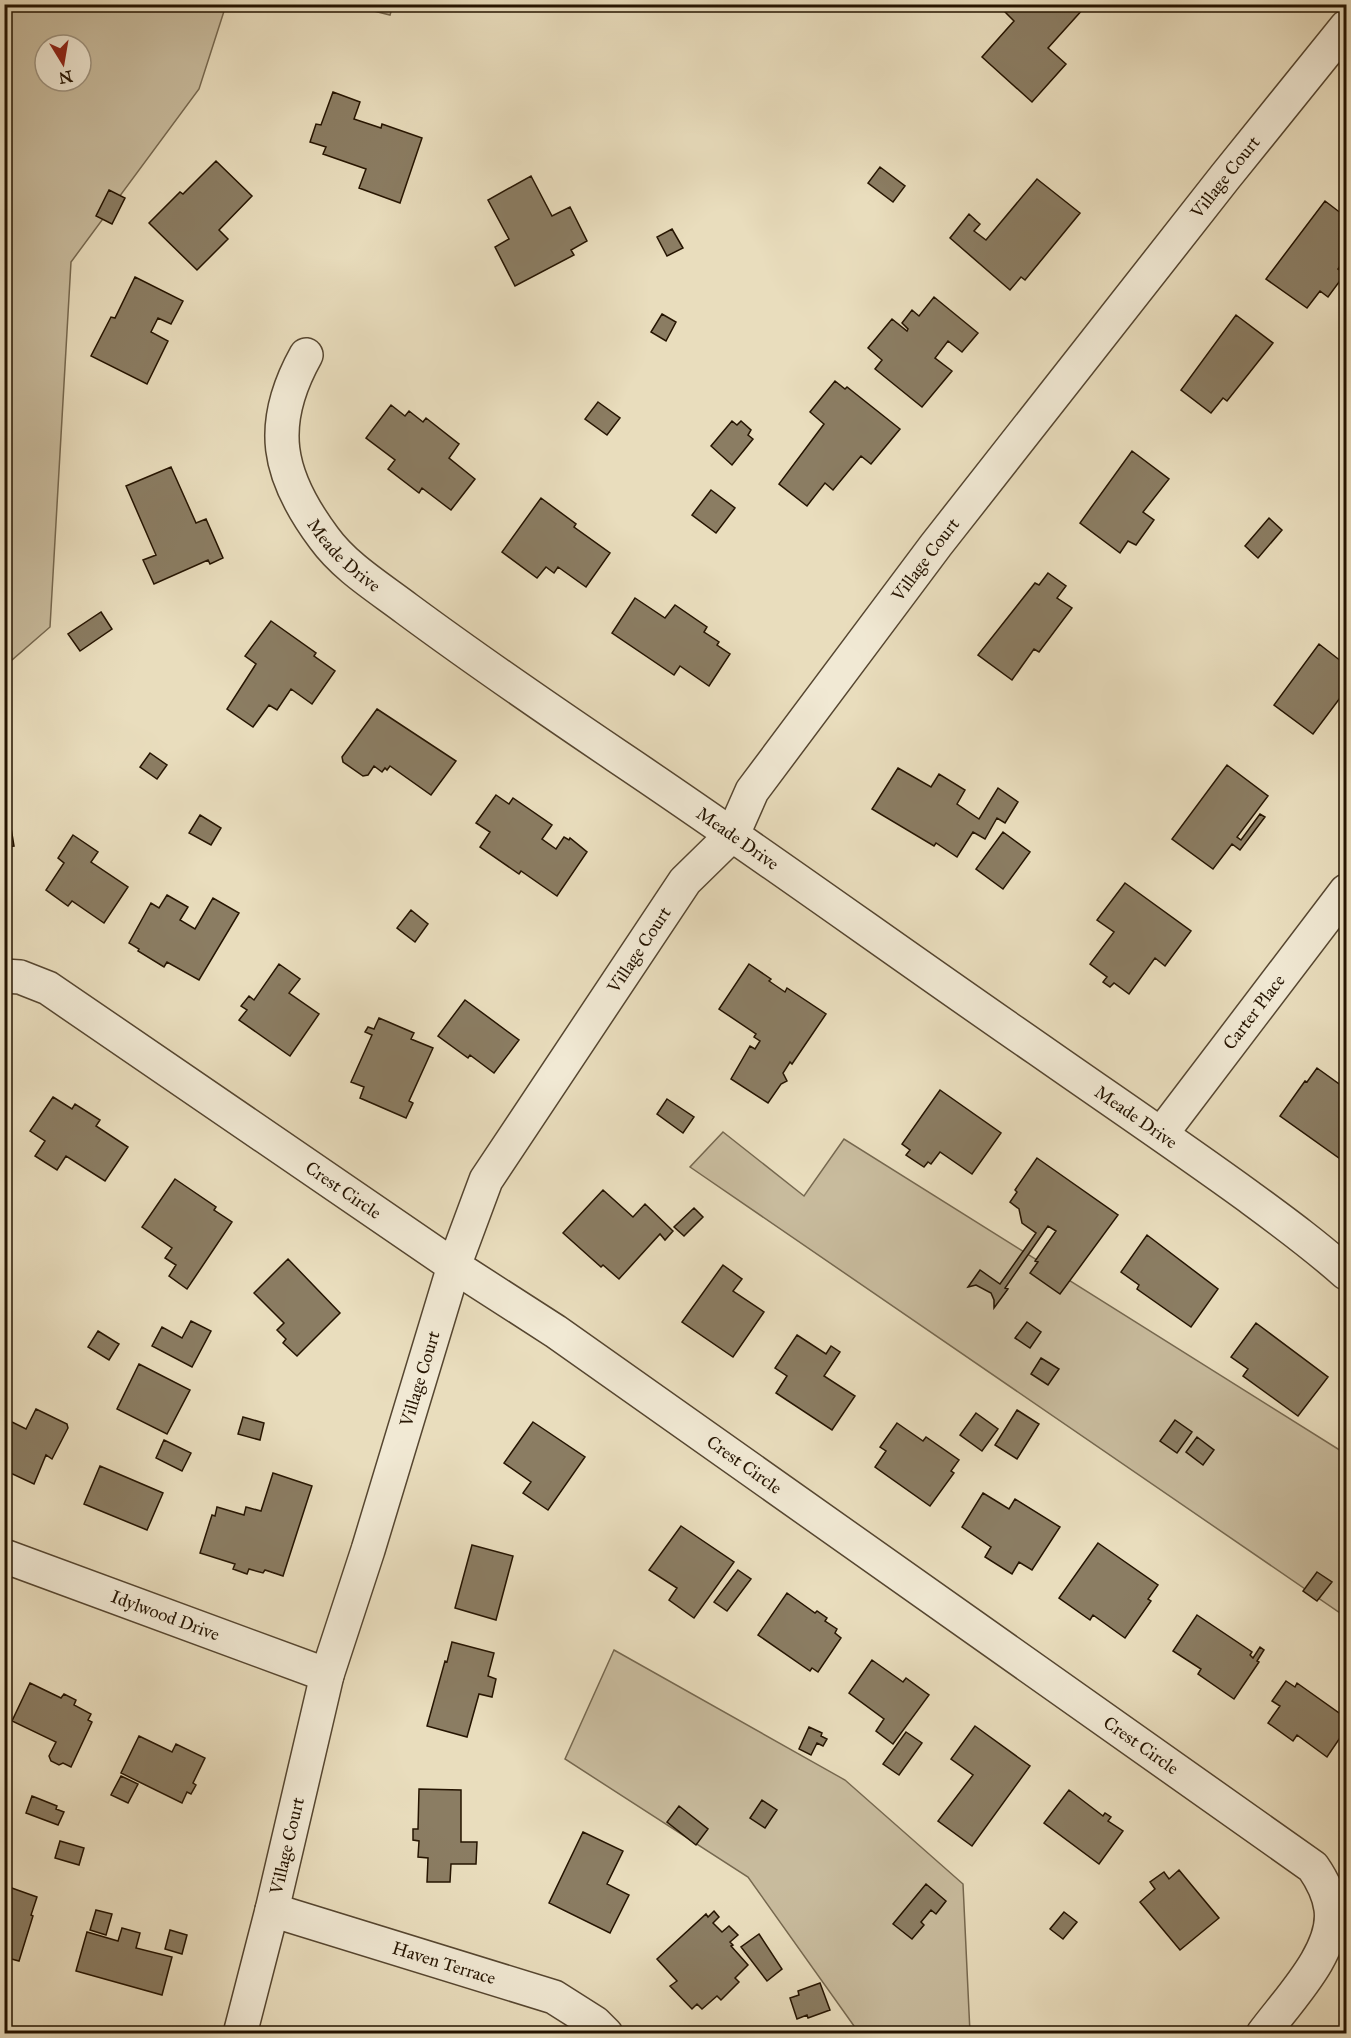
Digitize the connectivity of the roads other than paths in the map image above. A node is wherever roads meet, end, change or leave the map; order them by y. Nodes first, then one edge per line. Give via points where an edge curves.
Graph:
1 (1347, 27) edge
2 (306, 355) dead end
3 (733, 834) junction
4 (1347, 891) edge
5 (4, 976) edge
6 (1162, 1133) junction
7 (1317, 1247) junction
8 (1347, 1260) edge
9 (454, 1266) junction
10 (1347, 1273) edge
11 (4, 1556) edge
12 (327, 1675) junction
13 (272, 1910) junction
14 (240, 2034) edge
15 (606, 2034) edge
16 (1263, 2034) edge

1 - 3 street, Village Court via 929,555 752,791
2 - 3 street, Meade Drive via 292,380 283,411 282,444 288,476 303,509 326,542 349,565 478,662
3 - 6 street, Meade Drive
3 - 9 street, Village Court via 685,881 486,1180
4 - 6 street, Carter Place
5 - 9 street, Crest Circle via 20,977 48,988
6 - 7 street, Meade Drive
7 - 8 street, Meade Drive
7 - 10 street, Meade Drive
9 - 12 street, Village Court
9 - 16 street, Crest Circle via 555,1331 1313,1867 1326,1887 1332,1910 1330,1934 1321,1957
11 - 12 street, Idylwood Drive
12 - 13 street, Village Court
13 - 14 street, Village Court
13 - 15 street, Haven Terrace via 554,1997

